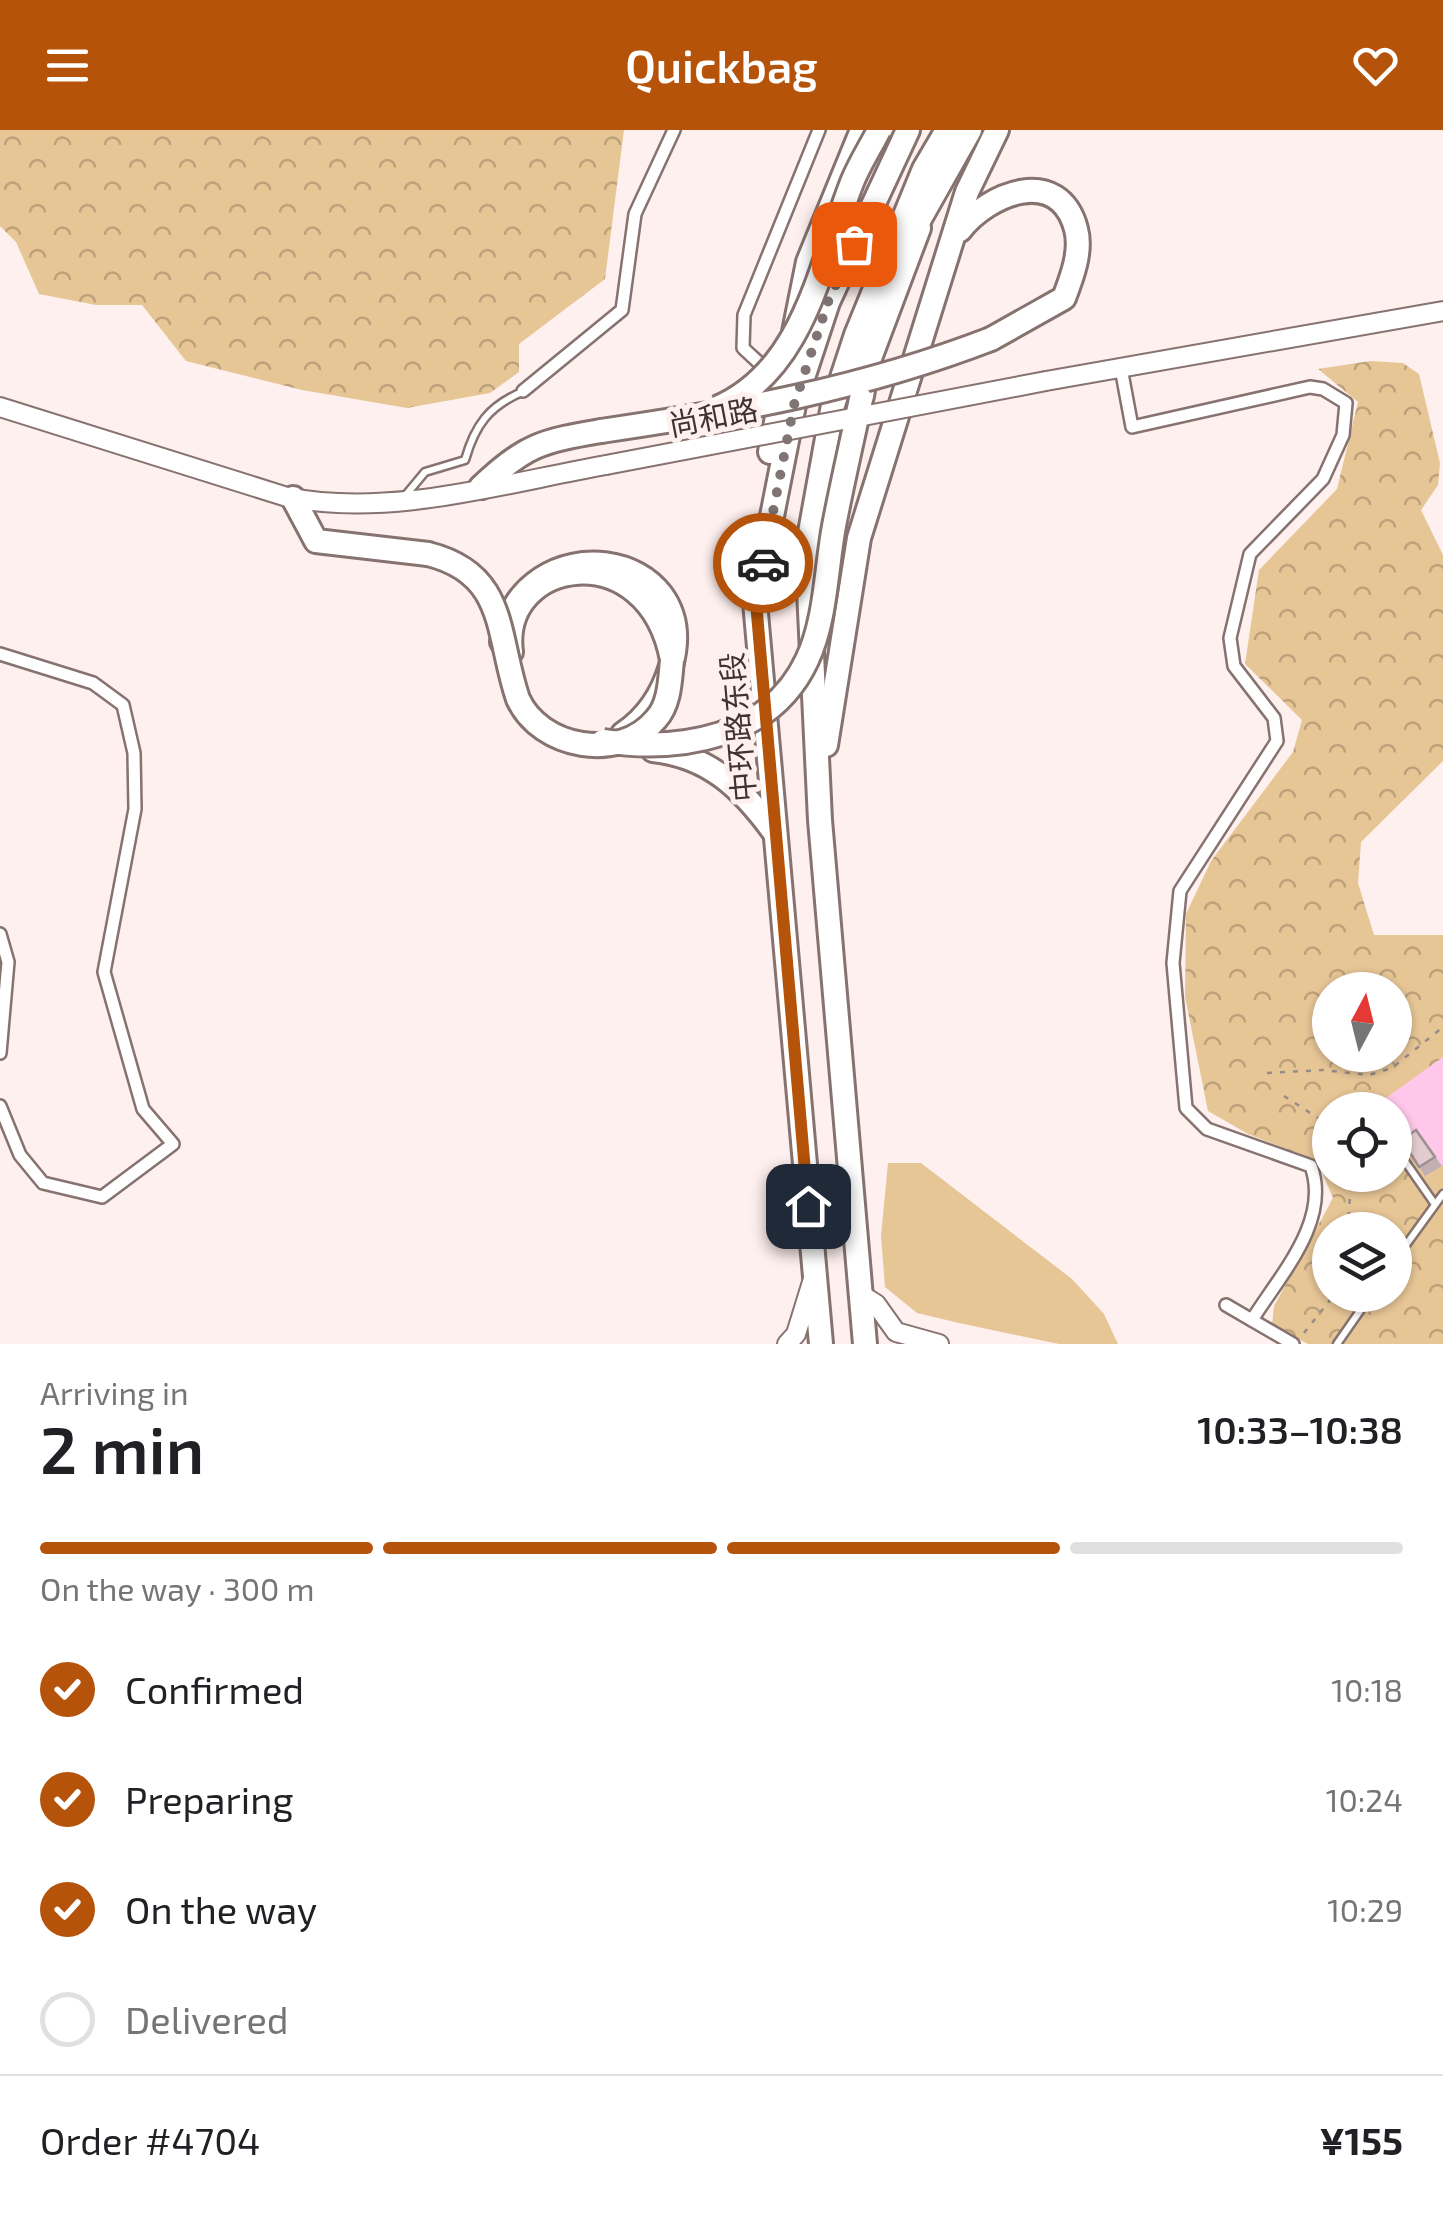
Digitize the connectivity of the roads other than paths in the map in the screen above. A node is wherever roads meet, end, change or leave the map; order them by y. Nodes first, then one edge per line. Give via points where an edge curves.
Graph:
1 (674, 130) edge
2 (819, 130) edge
3 (862, 130) edge
4 (879, 130) edge
5 (908, 130) edge
6 (946, 130) edge
7 (970, 130) edge
8 (997, 130) edge
9 (929, 203) junction
10 (952, 240) junction
11 (1443, 311) edge
12 (856, 335) junction
13 (1121, 368) junction
14 (782, 378) junction
15 (523, 391) joint
16 (0, 407) edge
17 (694, 418) junction
18 (481, 488) junction
19 (294, 498) junction
20 (402, 500) junction
21 (756, 602) junction
22 (0, 654) edge
23 (603, 741) junction
24 (818, 793) junction
25 (776, 834) junction
26 (0, 934) edge
27 (0, 1053) edge
28 (0, 1106) edge
29 (1412, 1171) edge
30 (1443, 1194) edge
31 (1434, 1203) junction
32 (1412, 1235) edge
33 (814, 1279) junction
34 (860, 1294) junction
35 (1226, 1305) dead end
36 (1359, 1312) edge
37 (1252, 1320) junction
38 (787, 1344) edge
39 (821, 1344) edge
40 (865, 1344) edge
41 (940, 1344) edge
42 (1295, 1344) edge
43 (1337, 1344) edge

1 - 15 street via 635,214 622,310
2 - 14 street via 744,315 744,348
3 - 14 highway via 808,262
4 - 17 highway, bridge via 852,181 803,318 777,364 727,404
5 - 21 highway, 中环路东段 via 828,302 794,405
6 - 12 highway
7 - 9 highway
8 - 10 highway
9 - 12 highway
9 - 23 highway, bridge via 867,366 807,660 783,696 738,729 696,742
10 - 17 highway, bridge via 972,214 999,196 1050,194 1077,230 1064,298 991,339 920,366 761,408
10 - 24 highway via 858,538
11 - 13 street, 尚和路
12 - 24 highway via 833,405 807,548
13 - 18 street, 尚和路, bridge
13 - 37 street via 1132,427 1310,387 1346,403 1343,435 1323,479 1250,554 1230,638 1234,666 1274,718 1277,741 1180,891 1173,963 1186,1108 1206,1130 1311,1166 1318,1187 1313,1222
14 - 21 highway via 760,510
15 - 20 lane via 484,415 465,460 425,472
16 - 19 street, 尚和路
17 - 18 highway, bridge via 547,441 517,454
18 - 20 street, 尚和路
19 - 20 street, 尚和路 via 327,504
19 - 23 highway, bridge via 316,541 428,554 452,560 480,580 494,603 524,714 543,732 569,741 604,746 656,720 669,690 672,660 657,612 630,584 564,573 537,588 509,632 526,703 569,734
21 - 25 highway, 中环路东段
22 - 28 street via 93,682 123,705 134,753 135,810 104,972 143,1109 174,1144 102,1197 43,1183 20,1155
23 - 25 highway, bridge via 630,729 666,682 676,646 672,608 626,568 579,564 546,573 516,600 506,620 499,660 516,710 540,735 569,748 682,753 738,785
24 - 34 highway
25 - 33 highway, 中环路东段
26 - 27 street via 8,962
29 - 31 lane
30 - 31 lane
31 - 32 lane
33 - 38 street
33 - 39 highway, 中环路东段
34 - 40 highway
34 - 41 street via 896,1332
35 - 37 street
36 - 43 lane
37 - 42 street

